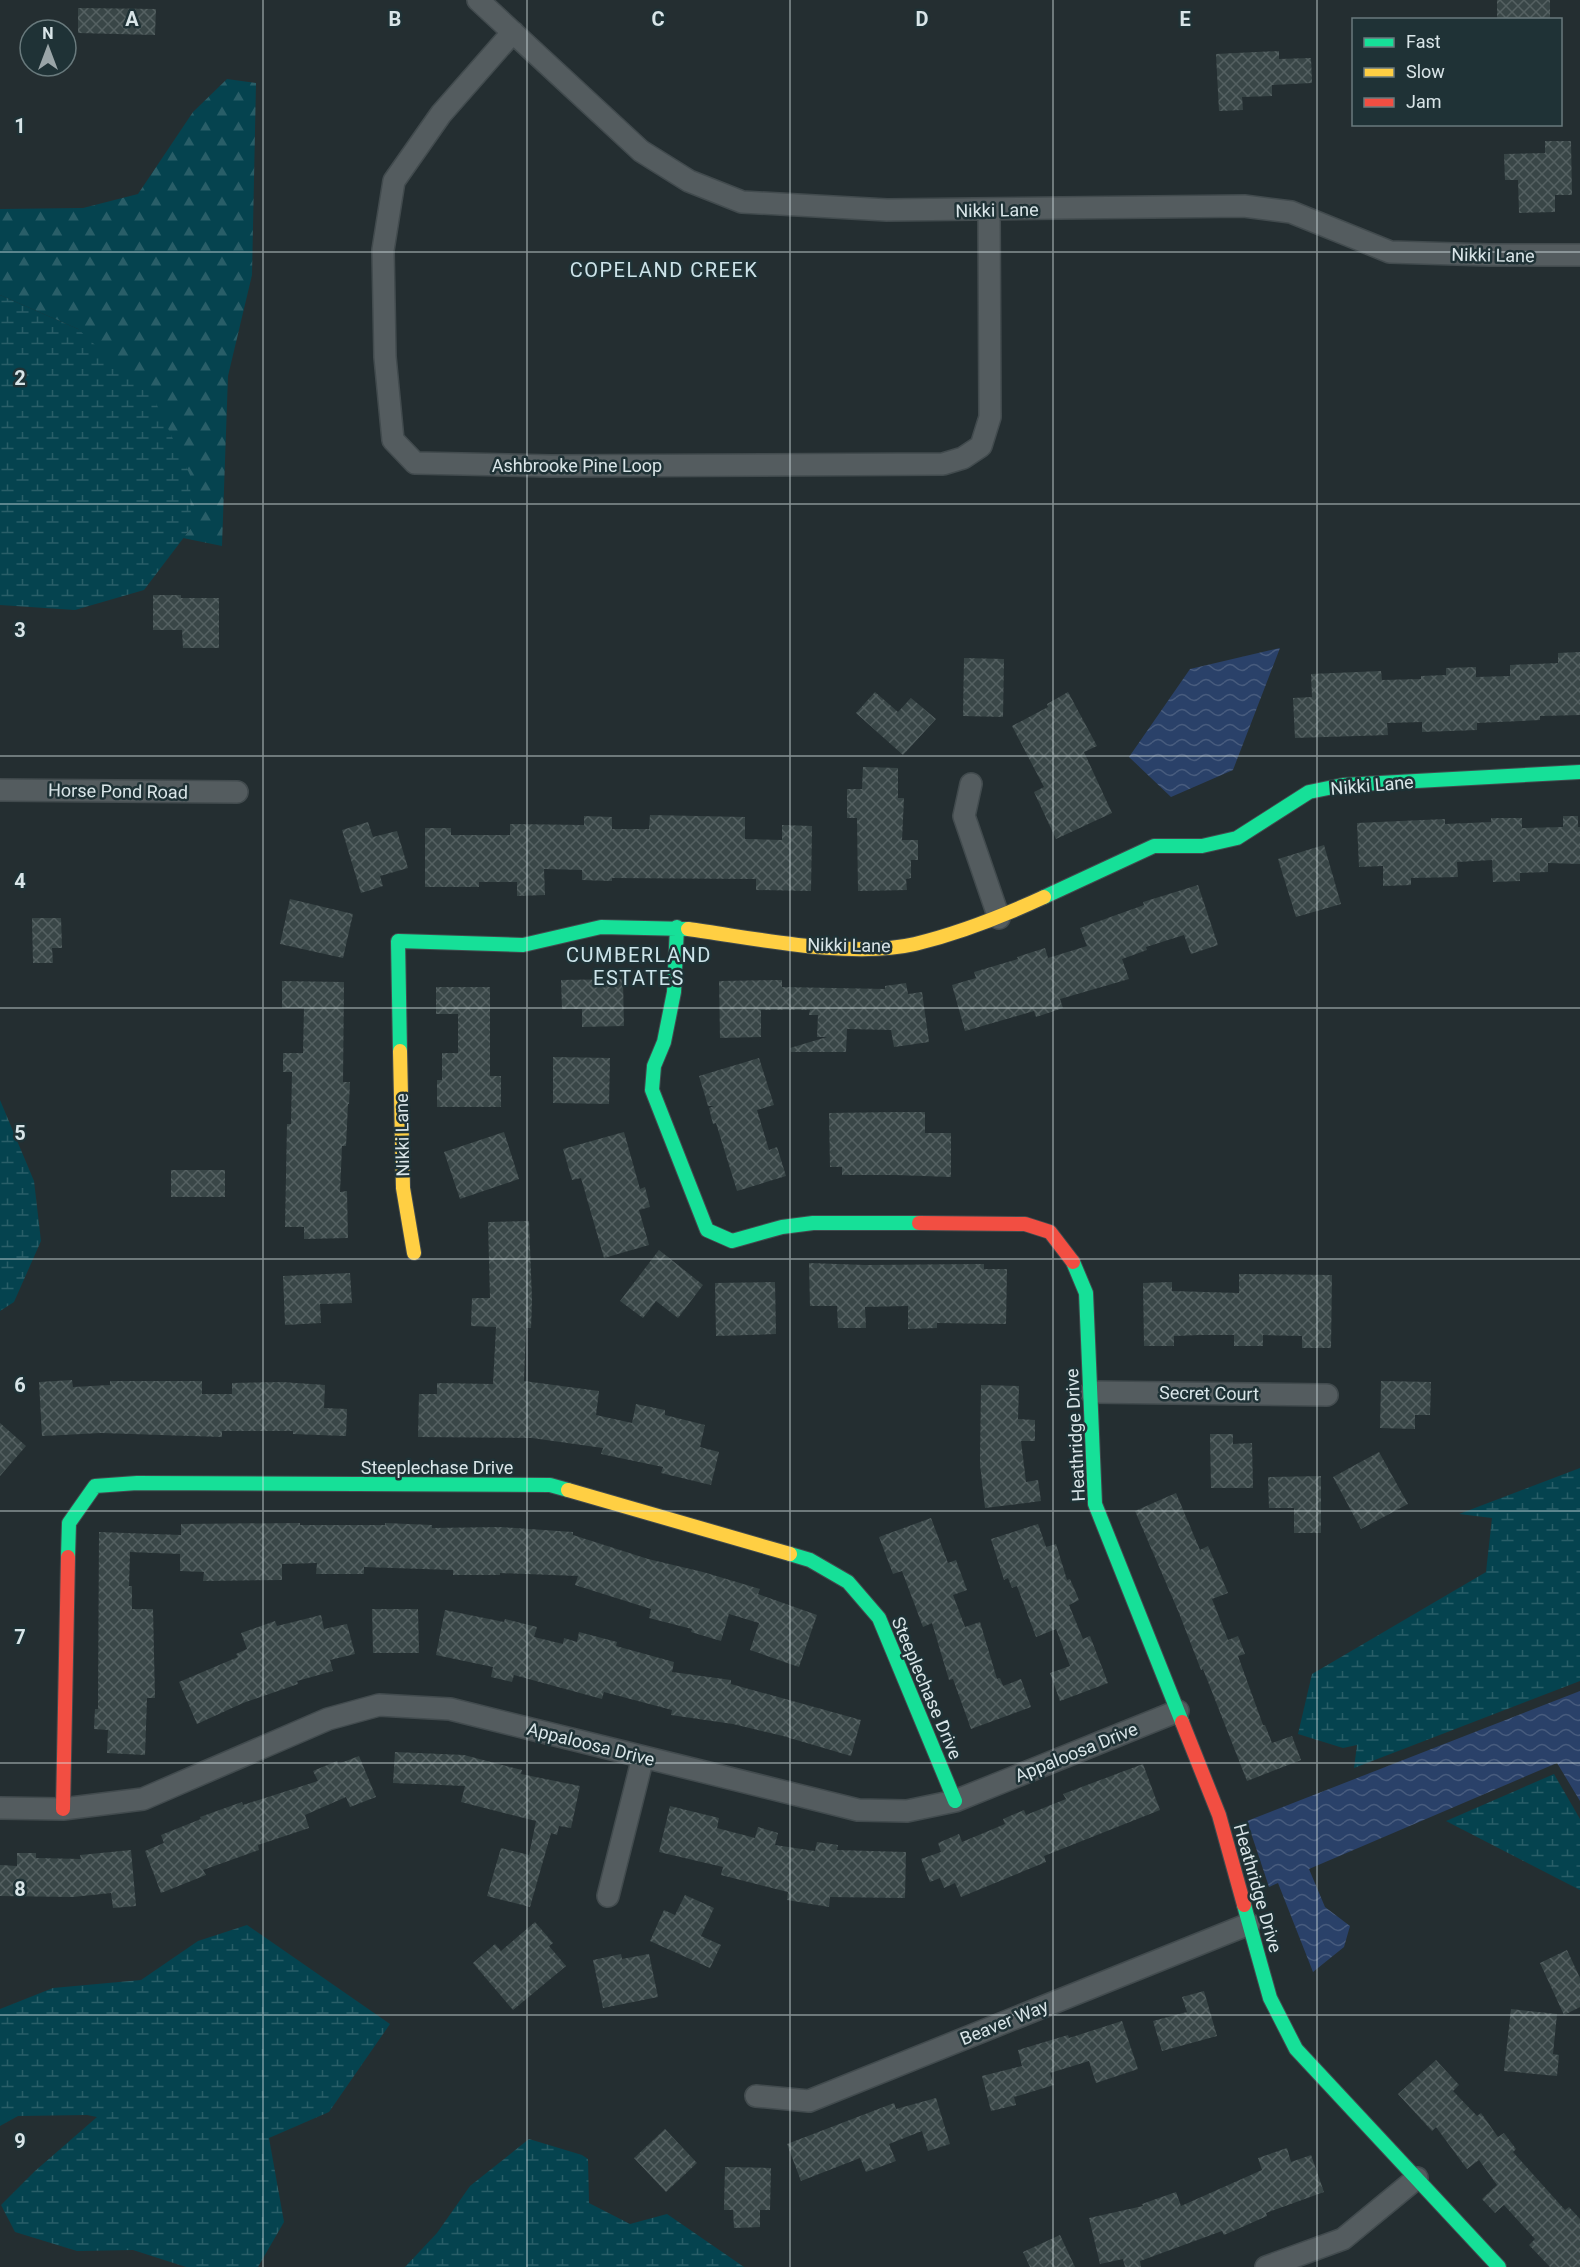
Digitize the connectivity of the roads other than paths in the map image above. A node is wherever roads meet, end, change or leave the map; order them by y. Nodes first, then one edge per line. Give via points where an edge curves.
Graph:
1 (478, 0) edge
2 (513, 32) junction
3 (988, 210) junction
4 (1580, 255) edge
5 (1580, 772) edge
6 (971, 784) dead end
7 (0, 790) edge
8 (237, 792) dead end
9 (999, 918) junction
10 (677, 927) junction
11 (414, 1253) dead end
12 (1091, 1392) junction
13 (1327, 1395) dead end
14 (1178, 1711) junction
15 (643, 1757) junction
16 (955, 1801) junction
17 (0, 1808) edge
18 (63, 1809) junction
19 (608, 1896) dead end
20 (1249, 1924) junction
21 (756, 2096) dead end
22 (1417, 2178) junction
23 (1266, 2267) edge
24 (1499, 2267) edge

1 - 2 street, Nikki Lane
2 - 3 street, Nikki Lane via 641,151 689,181 742,202 887,210
2 - 3 street, Ashbrooke Pine Loop via 441,114 394,181 383,250 385,357 393,440 415,464 943,464 963,458 981,446 990,417
3 - 4 street, Nikki Lane via 1244,206 1291,212 1390,252
5 - 9 street, Nikki Lane via 1343,785 1309,792 1238,838 1202,846 1154,846
6 - 9 street via 964,816
7 - 8 street, Horse Pond Road
9 - 10 street, Nikki Lane via 914,944 869,948 814,946
10 - 11 street, Nikki Lane via 601,927 524,945 398,941 403,1188
10 - 12 street, Heathridge Drive via 674,992 664,1042 654,1066 652,1090 707,1230 732,1241 813,1223 1025,1224 1050,1232 1071,1257 1086,1293
12 - 13 street, Secret Court
12 - 14 street, Heathridge Drive via 1095,1504
14 - 16 street, Appaloosa Drive
14 - 20 street, Heathridge Drive via 1219,1815
15 - 16 street, Appaloosa Drive via 858,1810 907,1811
15 - 18 street, Appaloosa Drive via 450,1709 380,1705 328,1719 143,1798
15 - 19 street
16 - 18 street, Steeplechase Drive via 879,1618 848,1582 810,1560 550,1485 137,1484 95,1486 69,1523
17 - 18 street, Appaloosa Drive
20 - 21 street, Beaver Way via 809,2101
20 - 22 street, Heathridge Drive via 1270,1998 1296,2049
22 - 23 street via 1343,2239
22 - 24 street, Heathridge Drive

